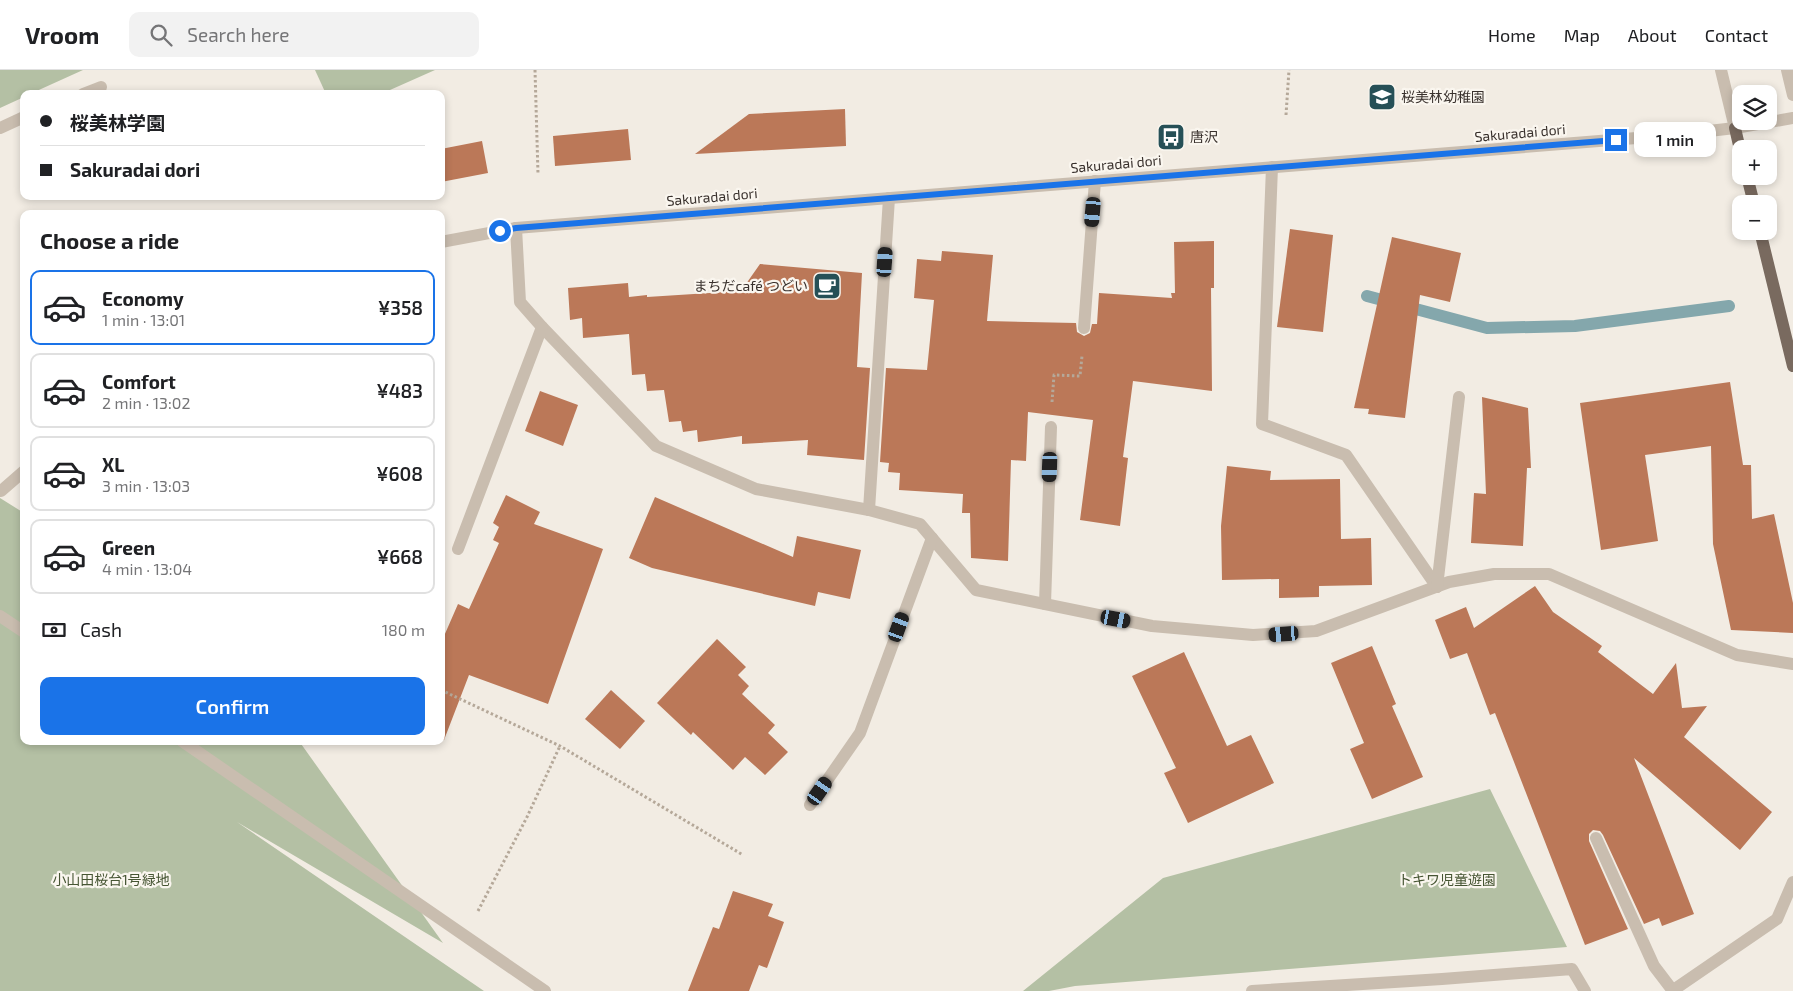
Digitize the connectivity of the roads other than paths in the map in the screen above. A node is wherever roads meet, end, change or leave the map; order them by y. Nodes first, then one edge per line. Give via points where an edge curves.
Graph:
1 (1721, 70) edge
2 (1787, 70) edge
3 (101, 87) dead end
4 (93, 90) edge
5 (1793, 95) edge
6 (1732, 116) edge
7 (20, 118) edge
8 (1793, 118) edge
9 (1777, 121) edge
10 (0, 128) edge
11 (1732, 128) edge
12 (1272, 167) junction
13 (1095, 181) junction
14 (889, 198) junction
15 (516, 228) junction
16 (1762, 240) edge
17 (445, 241) edge
18 (542, 328) junction
19 (1084, 328) road end
20 (1793, 366) edge
21 (1460, 397) dead end
22 (1051, 427) road end
23 (20, 474) edge
24 (1, 491) edge
25 (869, 510) junction
26 (932, 538) junction
27 (458, 549) dead end
28 (1437, 587) junction
29 (1045, 604) junction
30 (0, 616) edge
31 (20, 629) edge
32 (1793, 664) edge
33 (188, 745) edge
34 (810, 805) dead end
35 (1596, 838) dead end
36 (1793, 882) edge
37 (545, 991) edge
38 (1252, 991) edge
39 (1585, 991) edge
40 (1673, 991) edge

1 - 6 street
2 - 5 street
3 - 4 street
7 - 10 street
8 - 9 street, Sakuradai dori
11 - 12 street, Sakuradai dori via 1674,136
12 - 13 street, Sakuradai dori
12 - 28 street via 1262,424 1346,454
13 - 14 street, Sakuradai dori
13 - 19 street
14 - 15 street, Sakuradai dori
14 - 25 street
15 - 17 street, Sakuradai dori
15 - 18 street via 520,302
16 - 20 main road
18 - 25 street via 656,446 756,489
18 - 27 street
21 - 28 street
22 - 29 street
23 - 24 street
25 - 26 street via 920,524
26 - 29 street via 976,590
26 - 34 street via 860,733
28 - 29 street via 1316,632 1252,635 1152,626
28 - 32 street via 1494,574 1548,574 1738,655
30 - 31 street
33 - 37 street
35 - 40 street via 1654,966
36 - 40 street via 1777,919
38 - 39 street via 1572,969

